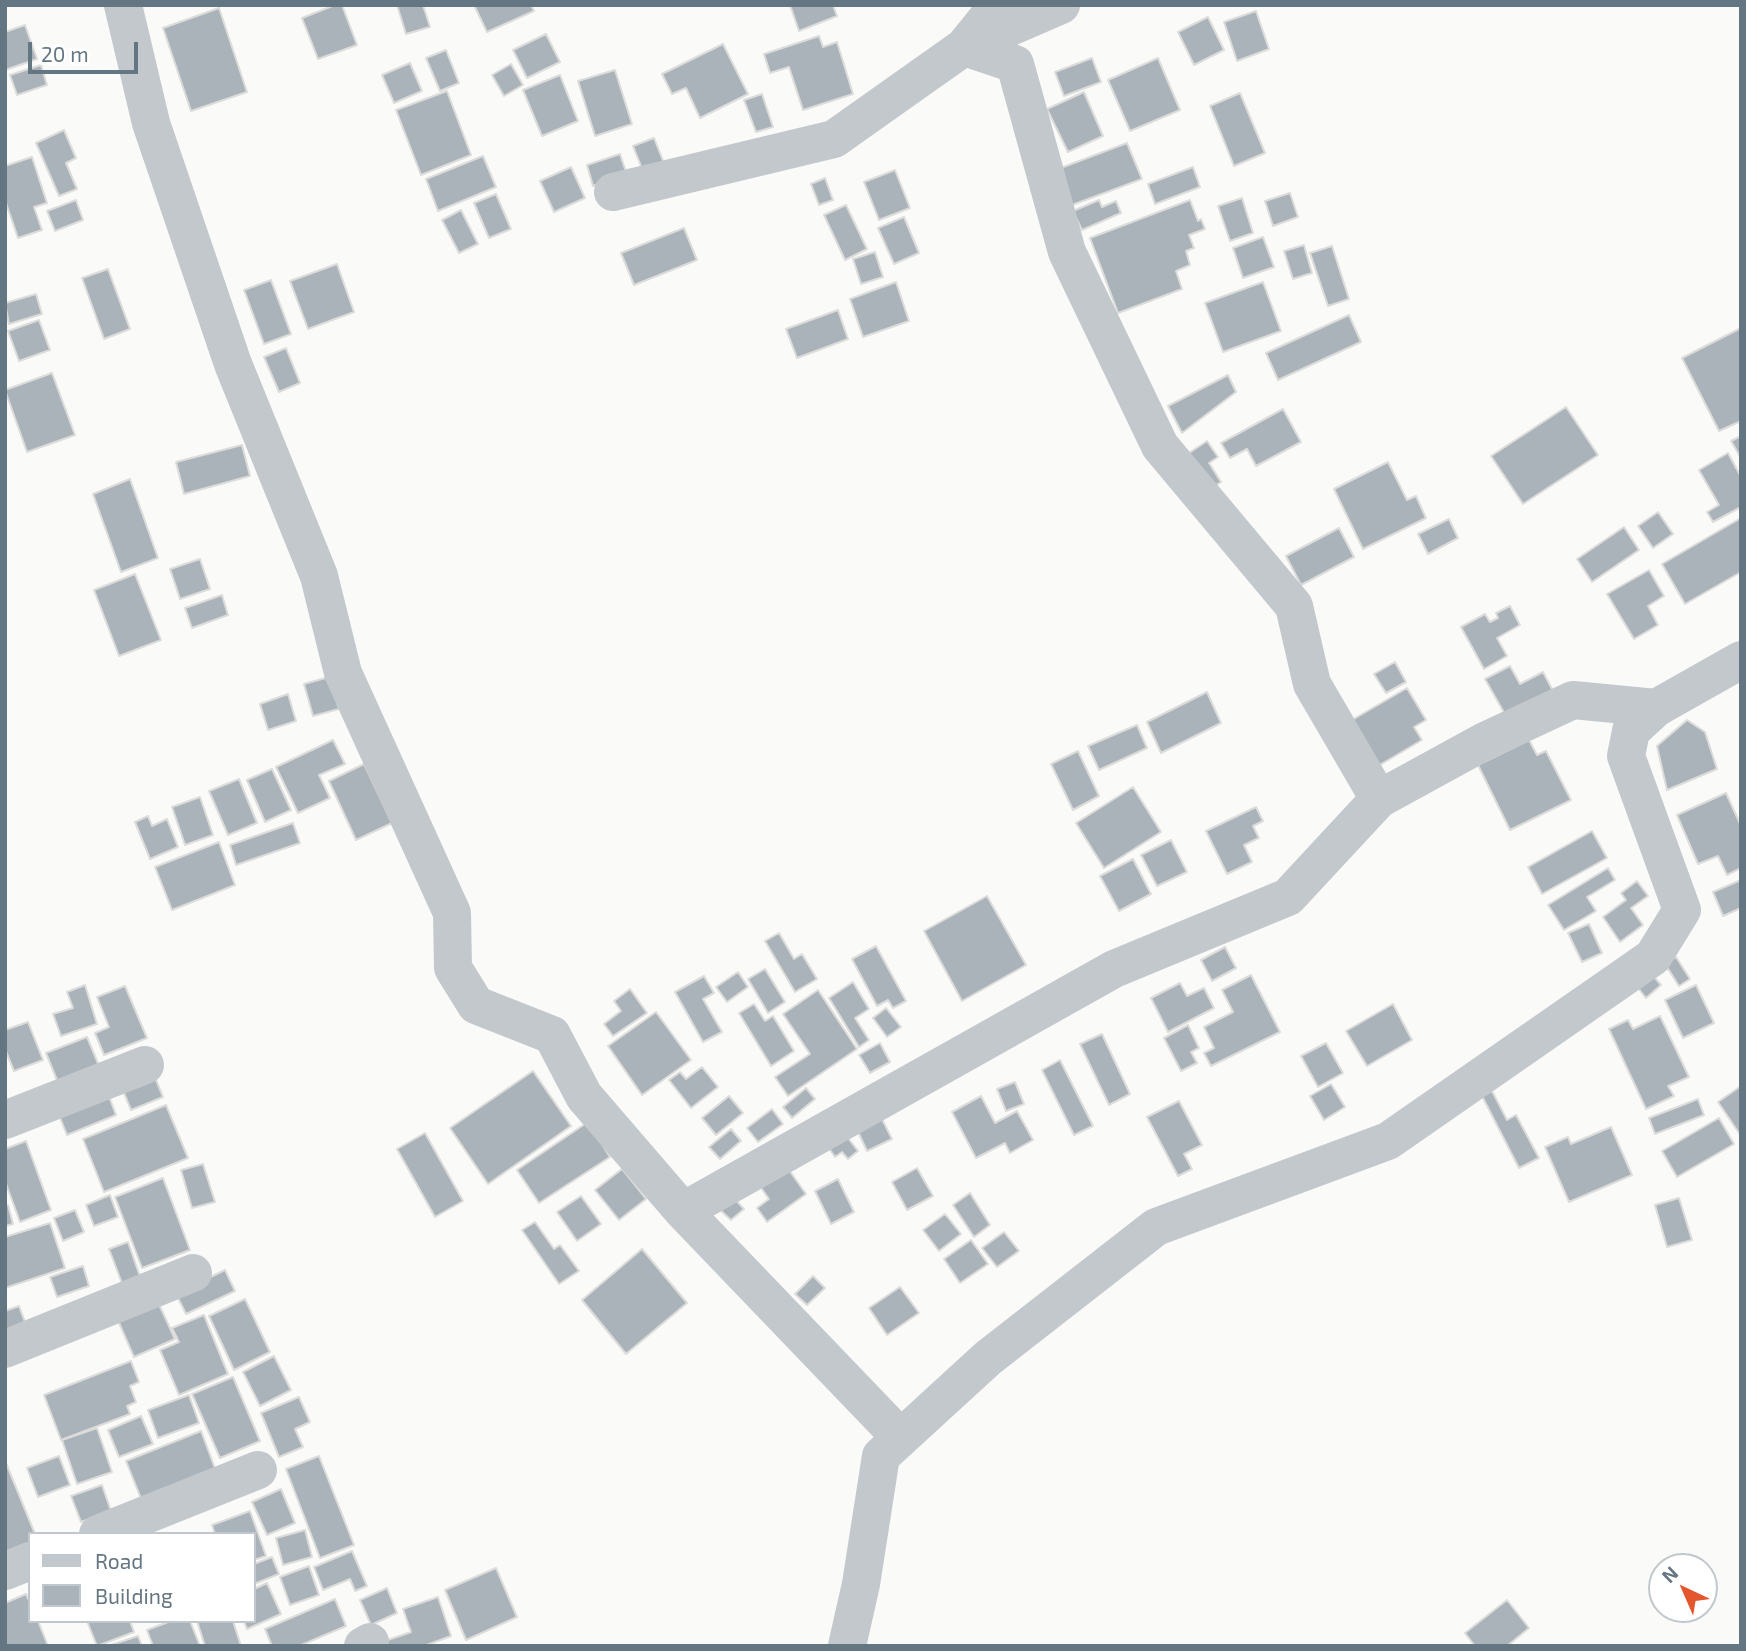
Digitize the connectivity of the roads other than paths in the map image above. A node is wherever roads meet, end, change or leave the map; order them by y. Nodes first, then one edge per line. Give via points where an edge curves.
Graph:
1 (123, 5) edge
2 (998, 5) edge
3 (1061, 5) edge
4 (964, 47) junction
5 (613, 192) dead end
6 (1741, 660) edge
7 (1656, 708) junction
8 (1379, 800) junction
9 (145, 1065) dead end
10 (5, 1120) edge
11 (683, 1211) junction
12 (192, 1273) dead end
13 (5, 1349) edge
14 (900, 1437) junction
15 (258, 1470) dead end
16 (103, 1532) edge
17 (28, 1562) edge
18 (5, 1571) edge
19 (847, 1646) edge

1 - 11 street via 155,135 233,363 319,576 343,673 452,913 453,968 476,1005 552,1035 584,1096
2 - 4 street
3 - 4 street
4 - 5 street via 834,139
4 - 8 street via 1015,64 1067,252 1160,446 1294,606 1312,684
6 - 7 street
7 - 8 street via 1573,700 1485,741
7 - 14 street via 1631,731 1626,756 1682,910 1653,957 1388,1142 1156,1227 988,1358
8 - 11 street via 1288,897 1114,968
9 - 10 street
11 - 14 street
12 - 13 street
14 - 19 street via 880,1456
15 - 16 street
17 - 18 street

